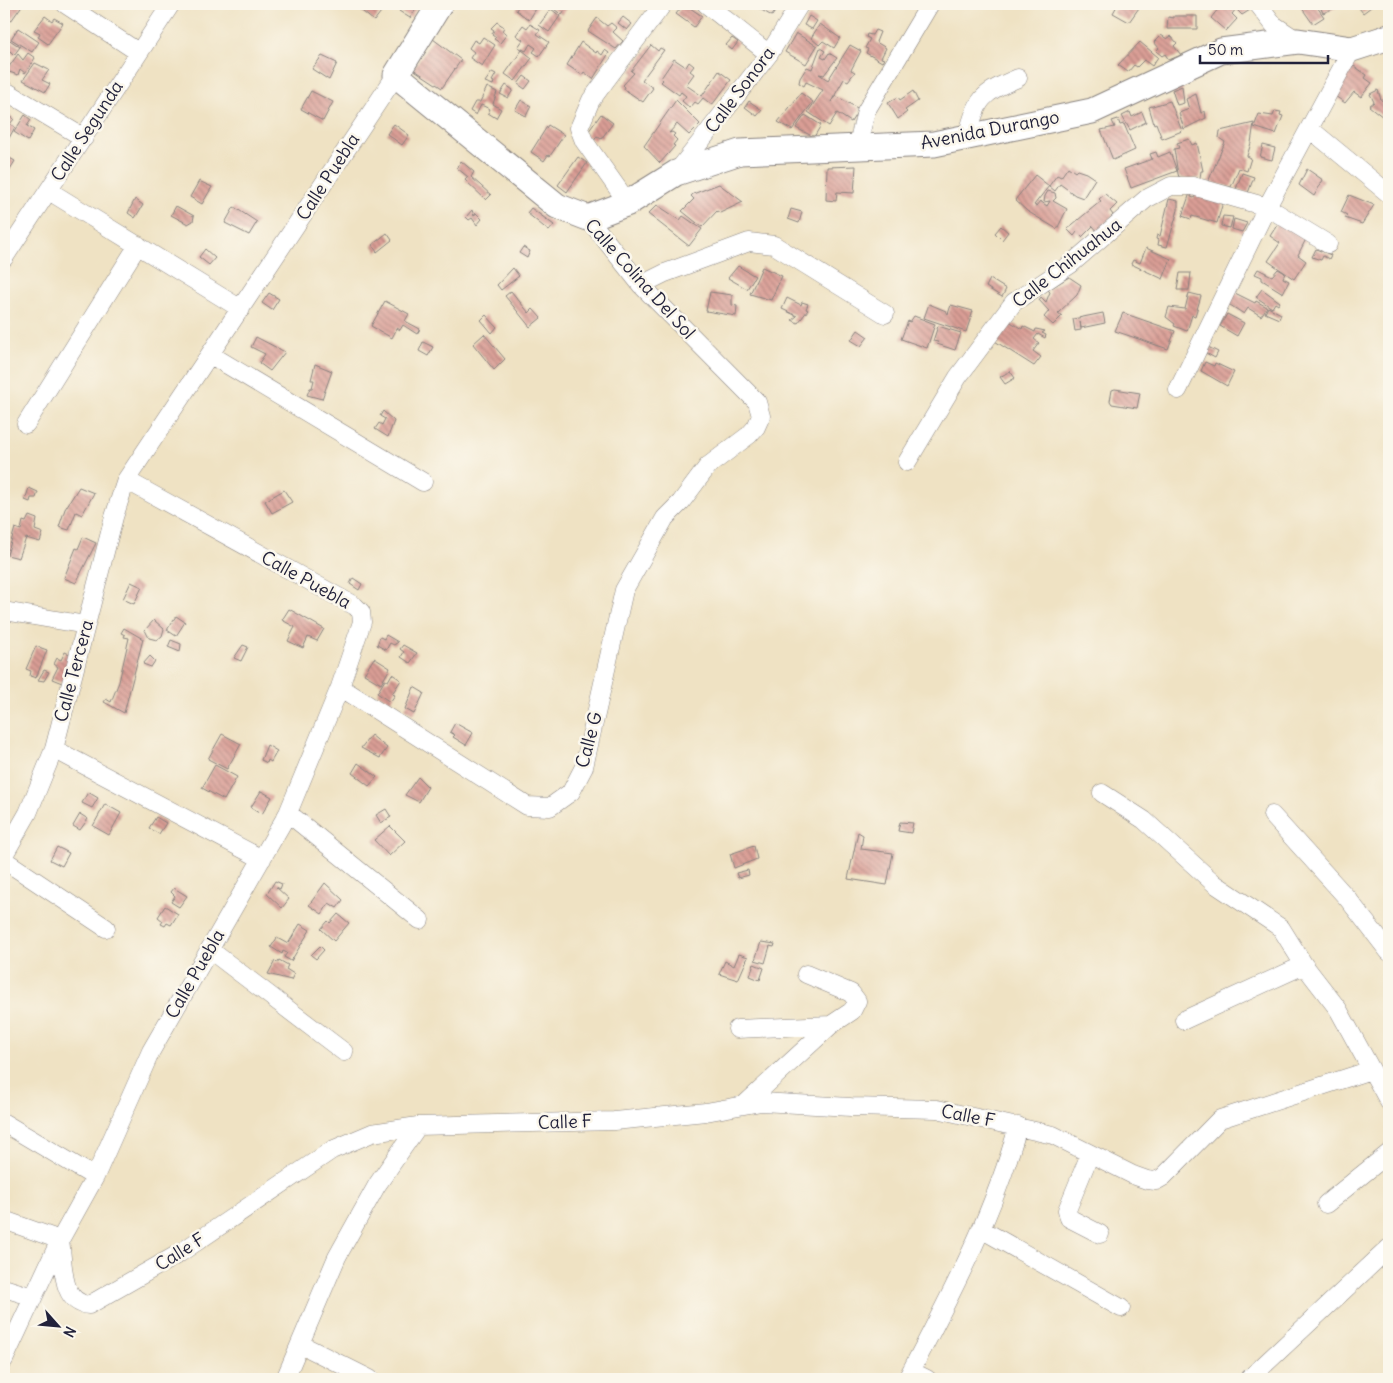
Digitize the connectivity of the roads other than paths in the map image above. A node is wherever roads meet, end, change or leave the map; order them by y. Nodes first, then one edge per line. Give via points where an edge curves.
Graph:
1 (65, 4) edge
2 (171, 4) edge
3 (440, 4) edge
4 (663, 4) edge
5 (706, 4) edge
6 (800, 4) edge
7 (930, 4) edge
8 (1258, 4) edge
9 (1298, 41) junction
10 (1387, 41) edge
11 (1352, 49) junction
12 (138, 52) junction
13 (769, 54) junction
14 (396, 75) junction
15 (1018, 78) dead end
16 (4, 90) edge
17 (1310, 129) junction
18 (966, 137) junction
19 (84, 138) junction
20 (857, 148) junction
21 (676, 173) junction
22 (49, 191) junction
23 (1389, 194) edge
24 (628, 203) junction
25 (1267, 207) junction
26 (588, 218) junction
27 (1328, 244) dead end
28 (138, 245) junction
29 (6, 249) edge
30 (641, 286) junction
31 (241, 309) junction
32 (885, 314) dead end
33 (211, 355) junction
34 (1178, 390) dead end
35 (757, 402) joint
36 (26, 424) dead end
37 (907, 462) dead end
38 (126, 480) junction
39 (423, 482) dead end
40 (4, 611) edge
41 (86, 625) junction
42 (340, 687) junction
43 (54, 749) junction
44 (1102, 793) dead end
45 (288, 813) junction
46 (1272, 815) dead end
47 (4, 855) edge
48 (262, 859) junction
49 (4, 860) edge
50 (420, 920) dead end
51 (106, 928) dead end
52 (210, 950) junction
53 (1389, 952) edge
54 (1304, 965) junction
55 (806, 974) dead end
56 (1184, 1020) dead end
57 (831, 1025) junction
58 (737, 1029) dead end
59 (344, 1052) dead end
60 (1371, 1070) junction
61 (1389, 1102) edge
62 (744, 1105) junction
63 (4, 1123) edge
64 (418, 1126) junction
65 (1018, 1126) junction
66 (1389, 1153) edge
67 (1090, 1154) junction
68 (95, 1178) junction
69 (1326, 1204) dead end
70 (4, 1220) edge
71 (981, 1229) junction
72 (1100, 1234) dead end
73 (60, 1240) junction
74 (1389, 1248) edge
75 (4, 1288) edge
76 (32, 1297) junction
77 (1121, 1308) dead end
78 (300, 1344) junction
79 (4, 1360) edge
80 (909, 1375) edge
81 (285, 1379) edge
82 (370, 1379) edge
83 (928, 1379) edge
84 (1249, 1379) edge

1 - 12 street
2 - 12 street, Calle Segunda
3 - 14 main road, Calle Puebla
4 - 24 street via 591,100 579,128 584,141
5 - 13 street
6 - 13 street, Calle Sonora
7 - 20 street via 866,111
8 - 9 street via 1274,25
9 - 11 main road, Avenida Durango
9 - 18 main road, Avenida Durango via 1221,51 1092,111
10 - 11 main road, Avenida Durango
11 - 17 street
12 - 19 street, Calle Segunda
13 - 21 street, Calle Sonora
14 - 26 main road, Calle Colina Del Sol via 557,206
14 - 31 street, Calle Puebla
15 - 18 street via 990,90 975,109
16 - 19 street
17 - 23 street
17 - 25 street
18 - 20 main road, Avenida Durango via 934,144
19 - 22 street, Calle Segunda
20 - 21 main road, Avenida Durango via 740,152
21 - 24 main road, Avenida Durango
22 - 28 street
22 - 29 street, Calle Segunda
24 - 26 main road, Avenida Durango
25 - 27 street, Calle Chihuahua
25 - 34 street
25 - 37 street, Calle Chihuahua via 1193,186 1171,186 1146,199 1071,264 1014,302 958,377
26 - 30 street, Calle Colina Del Sol
28 - 31 street
28 - 36 street
30 - 32 street via 665,273 749,242 774,245
30 - 35 street, Calle Colina Del Sol
31 - 33 street, Calle Puebla
33 - 38 street, Calle Puebla
33 - 39 street
35 - 42 street, Calle G via 760,416 756,427 708,466 665,518 624,590 584,767 571,792 550,806 527,806
38 - 41 street, Calle Tercera
38 - 42 street, Calle Puebla via 355,606 362,622
40 - 41 street
41 - 43 street, Calle Tercera
42 - 45 street, Calle Puebla
43 - 47 street, Calle Tercera via 24,820
43 - 48 street
44 - 54 street via 1144,820 1215,884 1281,928
45 - 48 street, Calle Puebla
45 - 50 street
46 - 53 street via 1348,899
48 - 52 street, Calle Puebla
49 - 51 street
52 - 59 street
52 - 68 street, Calle Puebla via 151,1052
54 - 56 street
54 - 60 street via 1338,1010
55 - 57 street via 851,993 856,1001 852,1011
57 - 58 street
57 - 62 street
60 - 61 street
60 - 67 street, Calle F via 1220,1119 1163,1177 1156,1180 1132,1175
62 - 64 street, Calle F via 706,1112 614,1120
62 - 65 street, Calle F via 761,1102 937,1109
63 - 68 street
64 - 73 street, Calle F via 372,1133 332,1150 180,1253 89,1305 72,1299 67,1289
64 - 78 street via 377,1185 337,1257
65 - 67 street, Calle F via 1053,1135
65 - 71 street
66 - 69 street
67 - 72 street via 1067,1210 1069,1218
68 - 73 street, Calle Puebla
70 - 73 street
71 - 77 street
71 - 80 street
73 - 76 street, Calle Puebla
74 - 84 street
75 - 76 street
76 - 79 street, Calle Puebla
78 - 81 street
78 - 82 street
80 - 83 street

